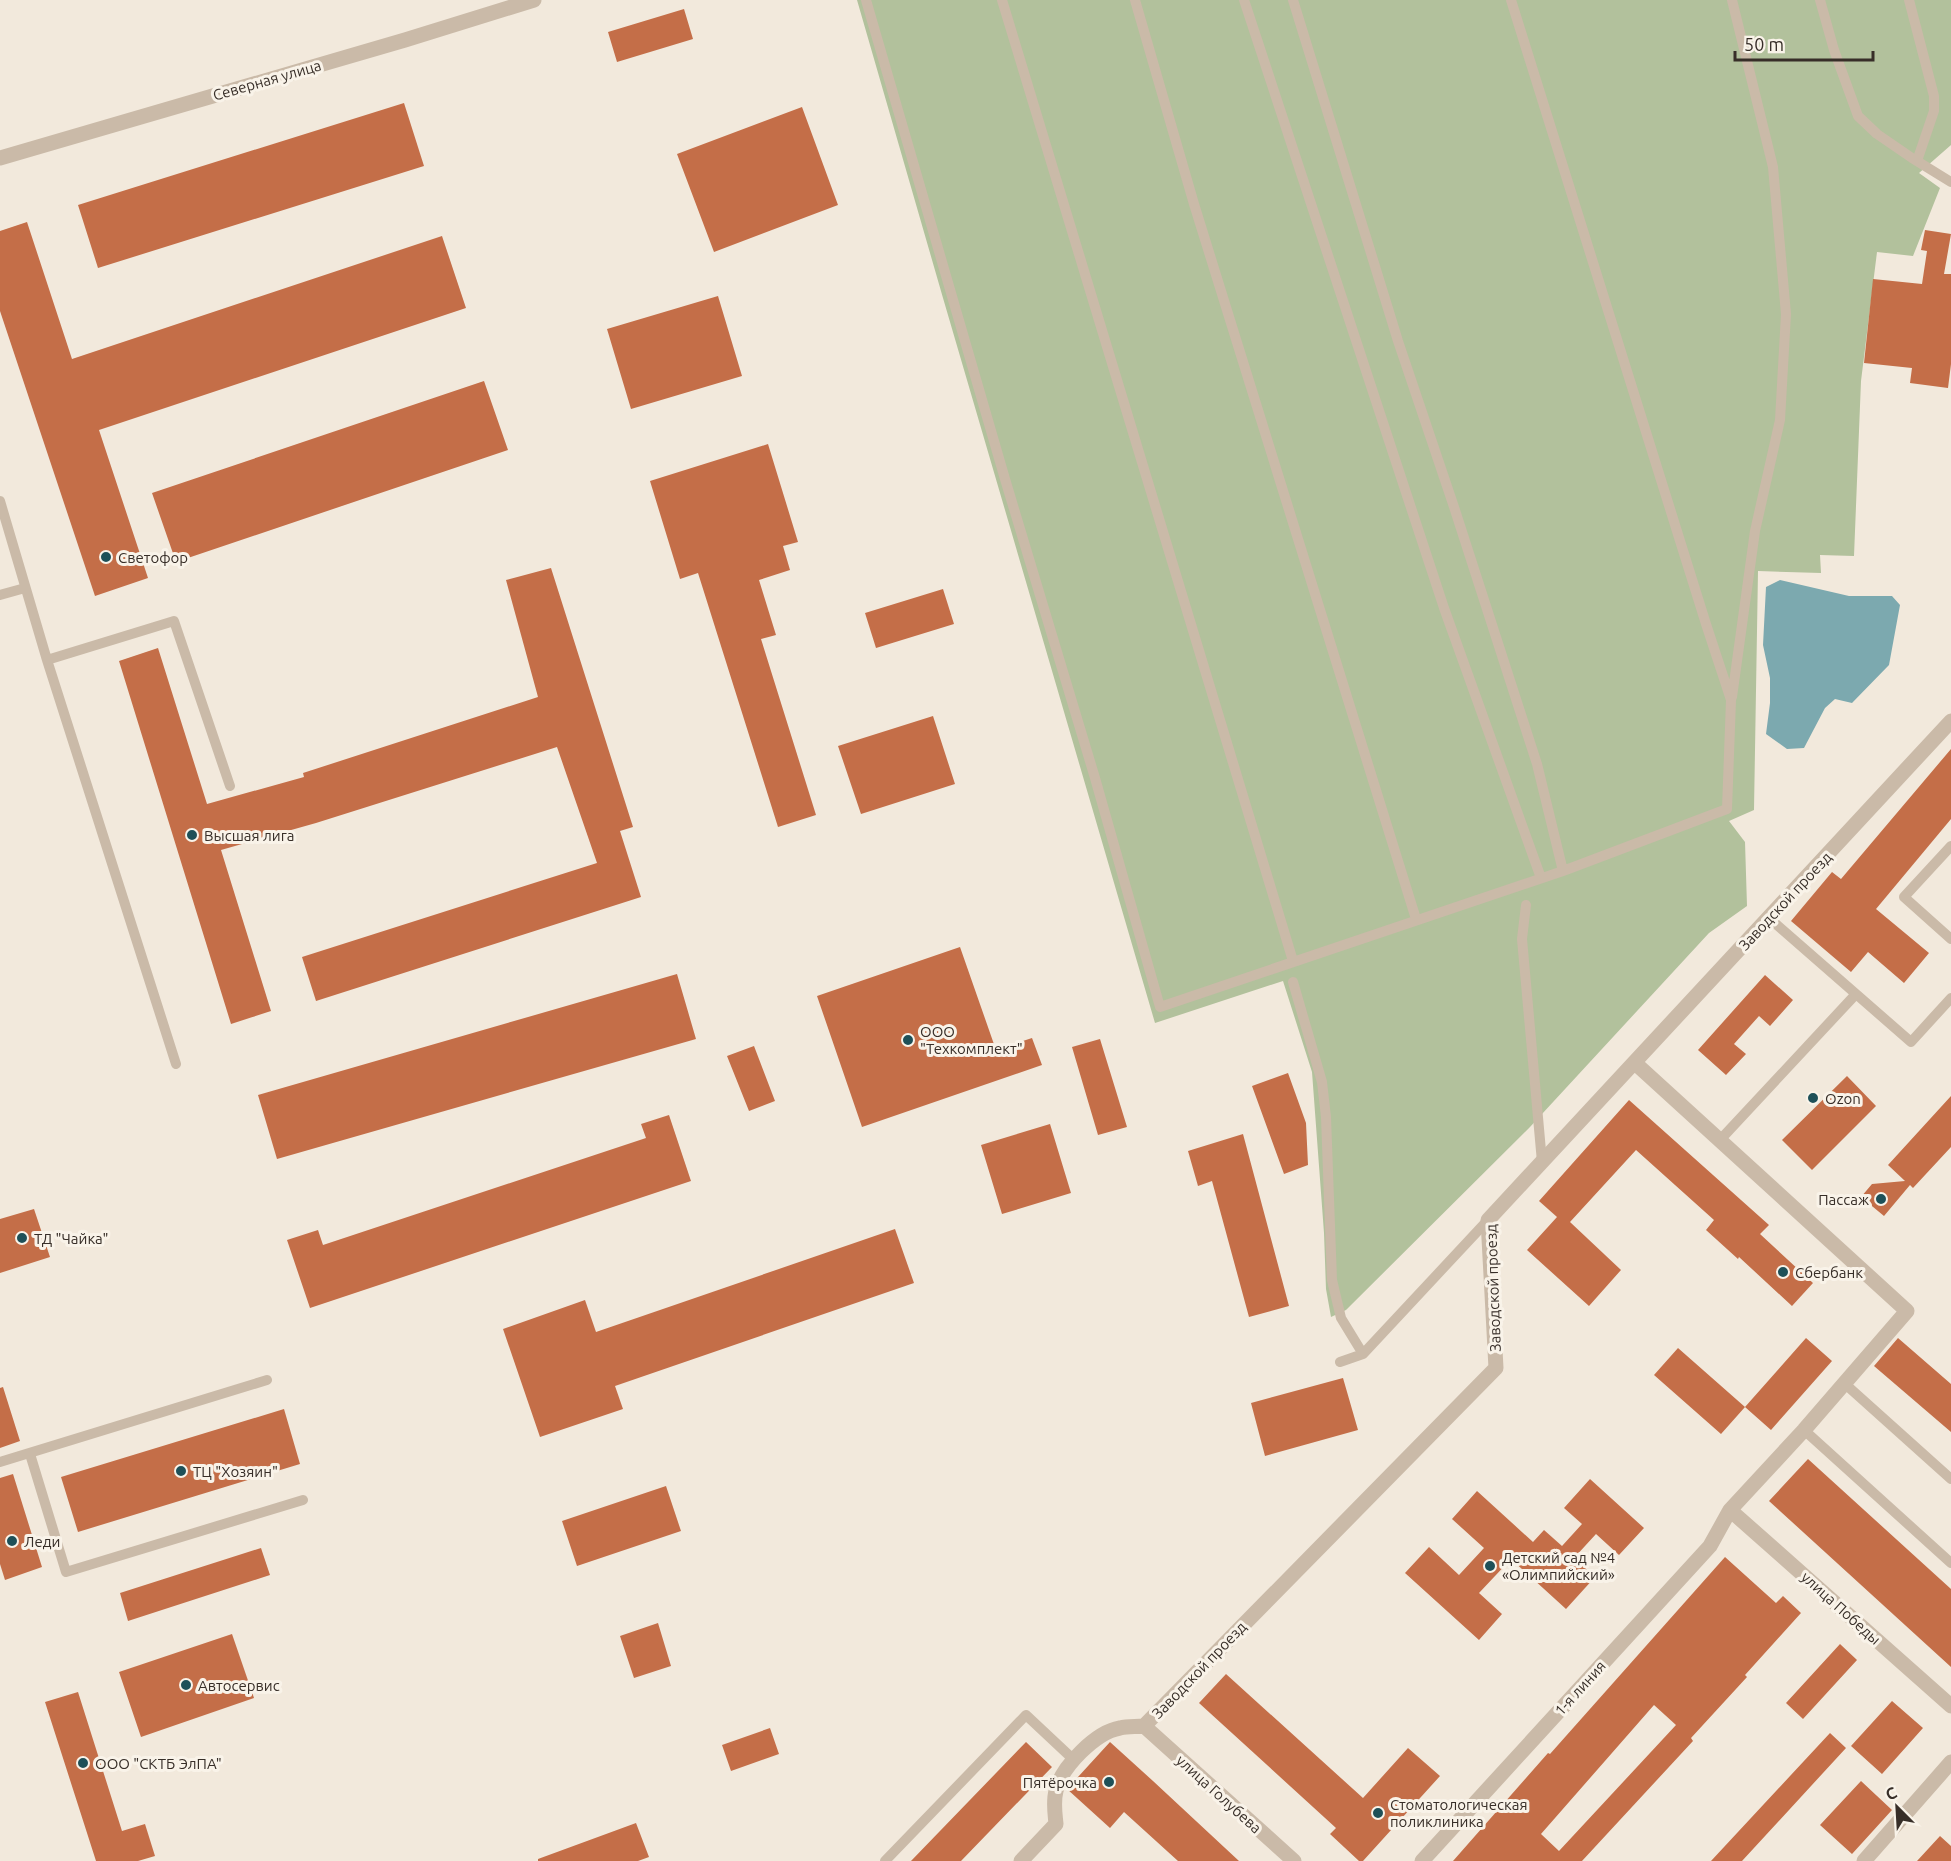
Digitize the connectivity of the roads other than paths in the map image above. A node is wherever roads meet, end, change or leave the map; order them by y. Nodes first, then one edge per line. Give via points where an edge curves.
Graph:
1 (534, 0) edge
2 (866, 0) edge
3 (1002, 0) edge
4 (1136, 0) edge
5 (1244, 0) edge
6 (1293, 0) edge
7 (1511, 0) edge
8 (1732, 0) edge
9 (1820, 0) edge
10 (1909, 0) edge
11 (0, 158) edge
12 (1917, 161) junction
13 (1951, 182) edge
14 (0, 501) edge
15 (25, 588) junction
16 (0, 595) edge
17 (47, 660) junction
18 (1731, 700) junction
19 (1951, 721) edge
20 (230, 786) dead end
21 (1951, 846) edge
22 (1563, 871) junction
23 (1541, 878) junction
24 (1526, 905) dead end
25 (1769, 918) junction
26 (1416, 919) junction
27 (1951, 939) edge
28 (1293, 961) junction
29 (1293, 982) dead end
30 (1856, 994) junction
31 (1951, 998) edge
32 (1635, 1063) junction
33 (176, 1064) dead end
34 (1720, 1140) junction
35 (1542, 1162) junction
36 (1488, 1220) junction
37 (1363, 1354) junction
38 (1340, 1362) dead end
39 (267, 1380) dead end
40 (1844, 1383) junction
41 (1804, 1430) junction
42 (30, 1454) junction
43 (0, 1462) edge
44 (1951, 1479) edge
45 (303, 1500) dead end
46 (1730, 1510) junction
47 (1951, 1563) edge
48 (1951, 1706) edge
49 (1144, 1726) junction
50 (1074, 1760) junction
51 (1951, 1762) edge
52 (885, 1861) edge
53 (1021, 1861) edge
54 (1294, 1861) edge
55 (1422, 1861) edge
56 (1864, 1861) edge

1 - 11 street, Северная улица
2 - 28 lane via 1160,1007
3 - 28 lane
4 - 26 lane via 1197,216
5 - 23 lane via 1444,608
6 - 22 lane via 1398,341 1537,764
7 - 18 lane
8 - 18 lane via 1773,167 1786,314 1780,420 1755,531
9 - 12 lane via 1858,116
10 - 12 lane via 1934,96 1934,111
12 - 13 lane
14 - 15 lane
15 - 16 lane
15 - 17 lane
17 - 20 lane via 174,621
17 - 33 lane
18 - 22 lane via 1727,809
19 - 25 street, Заводской проезд
21 - 27 lane via 1904,897
22 - 23 lane
23 - 26 lane
24 - 35 lane via 1522,939
25 - 30 lane
25 - 32 street, Заводской проезд
26 - 28 lane
29 - 37 lane via 1322,1082 1332,1280 1341,1318
30 - 31 lane via 1911,1042
30 - 34 lane
32 - 34 street
32 - 35 street, Заводской проезд
34 - 40 street, 1-я линия via 1907,1311
35 - 36 street, Заводской проезд
36 - 37 lane
36 - 49 street, Заводской проезд via 1496,1368
37 - 38 lane
39 - 42 lane
40 - 41 street, 1-я линия
40 - 44 lane
41 - 46 street, 1-я линия
41 - 47 lane
42 - 43 lane
42 - 45 lane via 66,1572
46 - 48 street, улица Победы
46 - 55 street, 1-я линия via 1710,1546
49 - 50 street, Заводской проезд via 1103,1734
49 - 54 street, улица Голубева
50 - 52 lane via 1026,1714
50 - 53 street, Заводской проезд via 1056,1790 1056,1824
51 - 56 street

